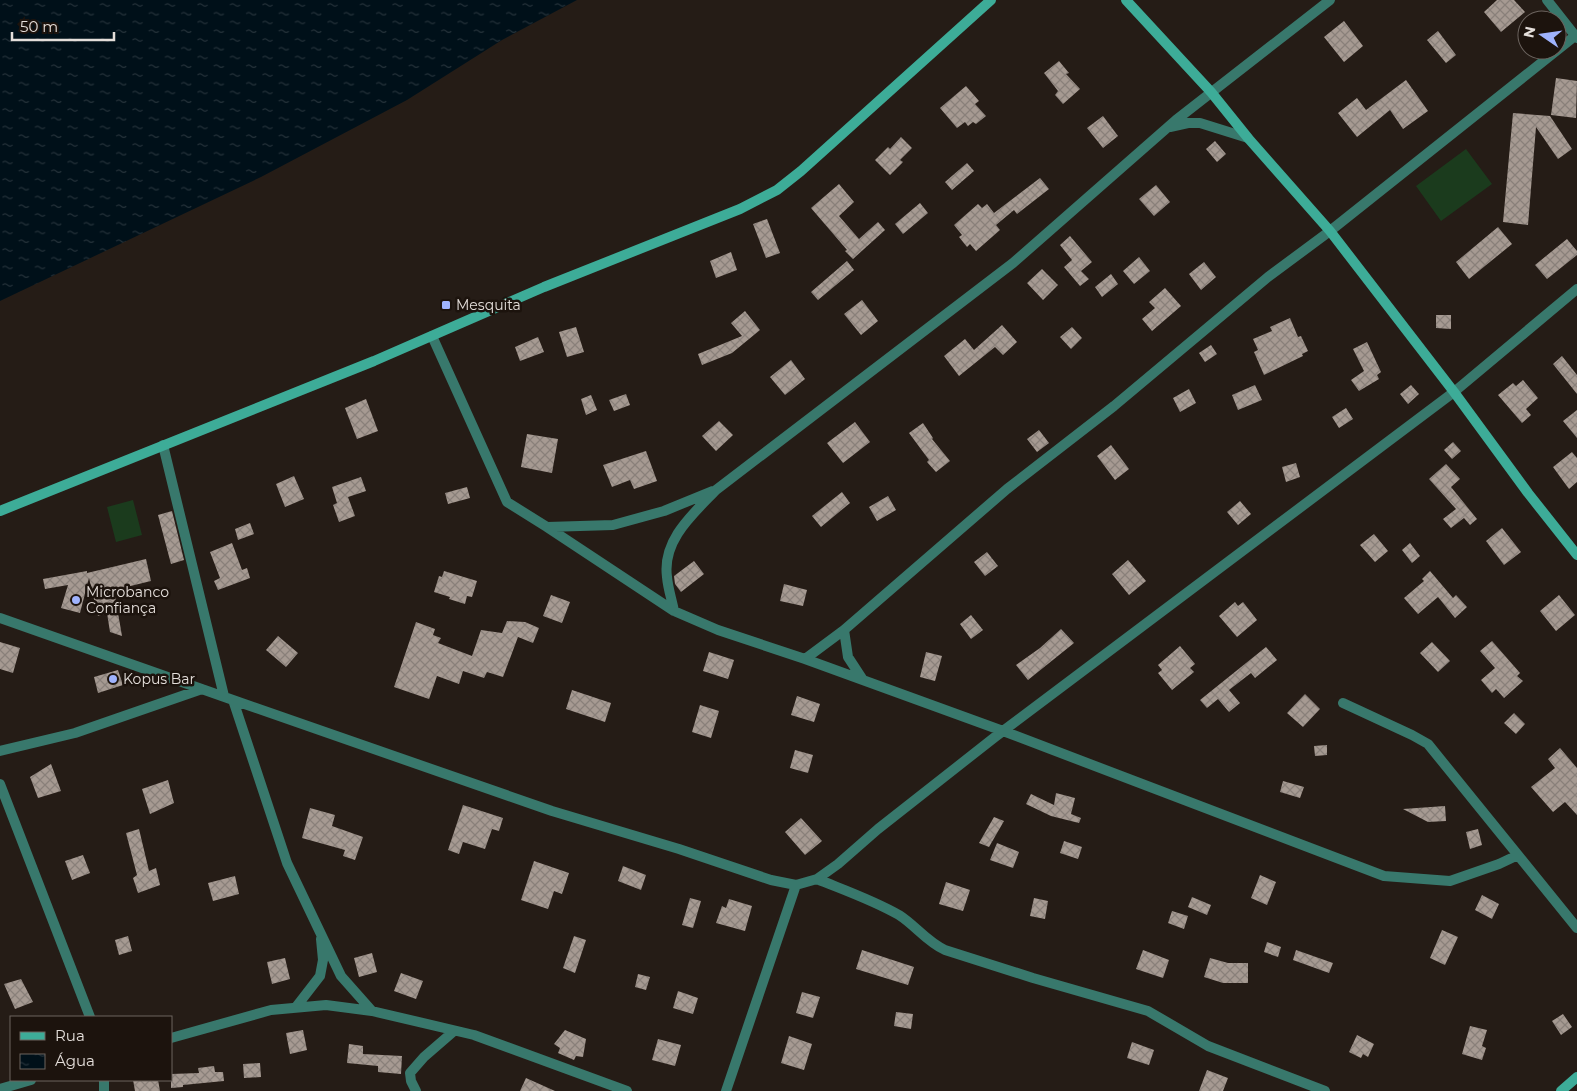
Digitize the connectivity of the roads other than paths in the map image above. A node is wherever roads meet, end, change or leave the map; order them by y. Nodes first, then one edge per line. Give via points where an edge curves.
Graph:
1 (991, 0) edge
2 (1126, 0) edge
3 (1330, 0) edge
4 (1547, 0) edge
5 (1576, 37) edge
6 (1211, 92) junction
7 (1169, 127) junction
8 (1248, 138) junction
9 (1330, 231) junction
10 (1577, 289) edge
11 (432, 336) junction
12 (1454, 392) junction
13 (163, 446) junction
14 (716, 490) junction
15 (0, 511) edge
16 (547, 527) junction
17 (1577, 555) edge
18 (674, 611) junction
19 (0, 618) edge
20 (844, 630) junction
21 (805, 659) junction
22 (863, 680) junction
23 (202, 688) junction
24 (228, 698) junction
25 (1343, 703) dead end
26 (1003, 731) junction
27 (0, 751) edge
28 (0, 784) edge
29 (1518, 855) junction
30 (817, 879) junction
31 (796, 885) junction
32 (1577, 928) edge
33 (321, 935) junction
34 (296, 1007) junction
35 (372, 1011) junction
36 (90, 1016) edge
37 (454, 1031) junction
38 (172, 1038) edge
39 (1577, 1077) edge
40 (28, 1081) edge
41 (0, 1089) edge
42 (416, 1091) edge
43 (627, 1091) edge
44 (726, 1091) edge
45 (1325, 1091) edge
46 (1561, 1091) edge

1 - 11 street via 777,190
2 - 6 street
3 - 6 street
4 - 5 street
5 - 9 street
6 - 7 street
6 - 8 street
7 - 8 street via 1200,123
7 - 14 street via 1013,263
8 - 9 street
9 - 12 street
9 - 20 street via 1268,277 1114,406 1006,489
10 - 12 street
11 - 13 street
11 - 16 street via 507,502
12 - 17 street
12 - 26 street
13 - 15 street
13 - 24 street
14 - 16 street via 612,525
14 - 18 street via 681,527 668,552 666,577
16 - 18 street
18 - 21 street via 718,630
19 - 23 street
20 - 21 street
20 - 22 street via 848,657
21 - 22 street
22 - 26 street
23 - 24 street
23 - 27 street via 74,733
24 - 31 street via 552,811
24 - 33 street via 287,863
25 - 29 street via 1428,744
26 - 29 street via 1384,876 1450,881
26 - 30 street
28 - 36 street
29 - 32 street
30 - 31 street
30 - 45 street via 899,915 945,950 1148,1011 1208,1046
31 - 44 street
33 - 34 street via 323,960 320,976
33 - 35 street via 342,976
34 - 35 street via 326,1005
34 - 38 street via 271,1010
35 - 37 street
37 - 42 street via 410,1072
37 - 43 street via 474,1035
39 - 46 street
40 - 41 street

